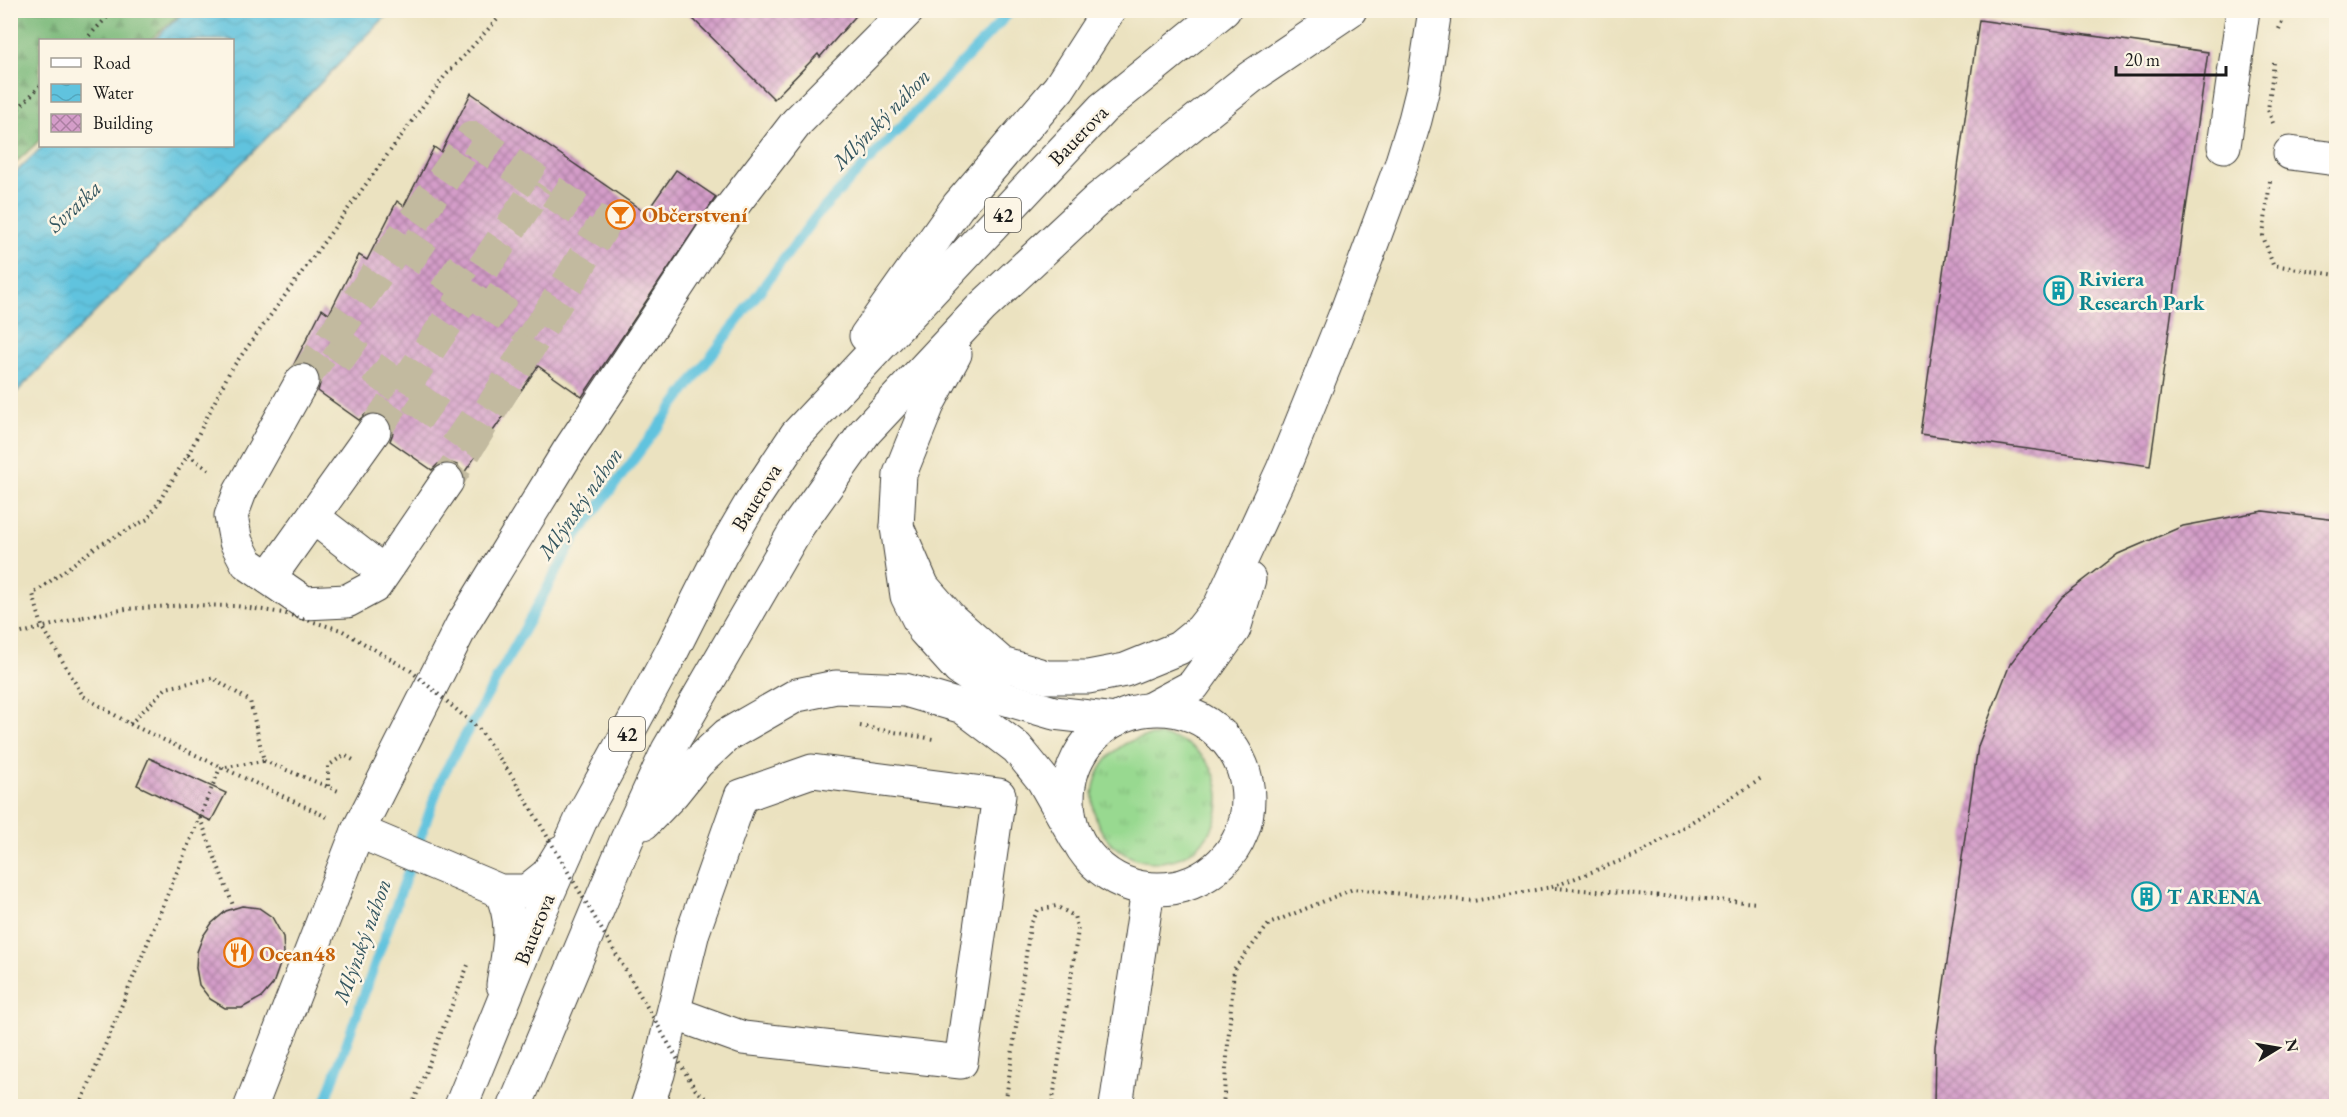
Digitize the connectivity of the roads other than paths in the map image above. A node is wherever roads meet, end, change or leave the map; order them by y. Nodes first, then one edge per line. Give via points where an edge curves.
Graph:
1 (908, 10) edge
2 (1109, 10) edge
3 (1224, 10) edge
4 (1350, 10) edge
5 (1435, 10) edge
6 (2242, 10) edge
7 (2224, 146) dead end
8 (2290, 153) dead end
9 (2337, 159) edge
10 (981, 308) junction
11 (302, 381) tunnel mouth
12 (374, 430) tunnel mouth
13 (796, 435) junction
14 (1283, 469) junction
15 (447, 481) tunnel mouth
16 (313, 517) junction
17 (897, 527) junction
18 (384, 572) junction
19 (269, 578) junction
20 (1150, 709) junction
21 (1115, 720) junction
22 (583, 815) junction
23 (370, 827) junction
24 (1076, 838) junction
25 (627, 839) junction
26 (1148, 890) junction
27 (500, 891) junction
28 (674, 1013) junction
29 (496, 1023) junction
30 (251, 1107) edge
31 (461, 1107) edge
32 (515, 1107) edge
33 (647, 1107) edge
34 (1116, 1107) edge

1 - 23 main road via 797,122 720,222 568,452 462,626
2 - 13 main road via 1059,88 958,206
3 - 13 main road, Bauerova / 42 via 1103,108
4 - 10 main road, 42 via 1251,77 1096,200
5 - 14 main road via 1424,88 1401,165
6 - 7 main road
8 - 9 main road
10 - 17 main road via 928,402 900,474
10 - 25 main road, 42 via 865,432 798,526 668,750
11 - 19 main road via 240,492 231,516 236,542 247,563
12 - 16 main road
13 - 22 main road, Bauerova / 42 via 720,556
14 - 17 main road via 1220,606 1201,630 1179,648 1125,670 1088,677 1047,677 1002,664 952,620 923,587
14 - 20 main road via 1234,629 1193,686
15 - 18 main road
16 - 18 main road
16 - 19 main road
17 - 21 main road via 907,596 924,630 959,669 1003,698 1054,713
18 - 19 main road via 375,586 347,601 305,603
20 - 21 main road
20 - 26 main road via 1181,712 1210,725 1233,748 1246,777 1248,808 1241,836 1225,860 1203,878 1176,888
21 - 24 main road via 1094,736 1078,758 1069,784 1069,812
22 - 27 main road via 547,875 527,891
22 - 29 main road, Bauerova / 42
23 - 27 main road
23 - 30 main road
24 - 25 main road via 1043,780 1017,748 963,707 905,690 836,687 797,695 727,735
24 - 26 main road via 1094,863 1110,875
25 - 32 main road, 42
26 - 34 main road
27 - 29 main road via 508,906 511,935
28 - 28 main road via 693,932 741,796 812,771 999,795 961,1062 743,1038
28 - 33 main road
29 - 31 main road, Bauerova / 42

